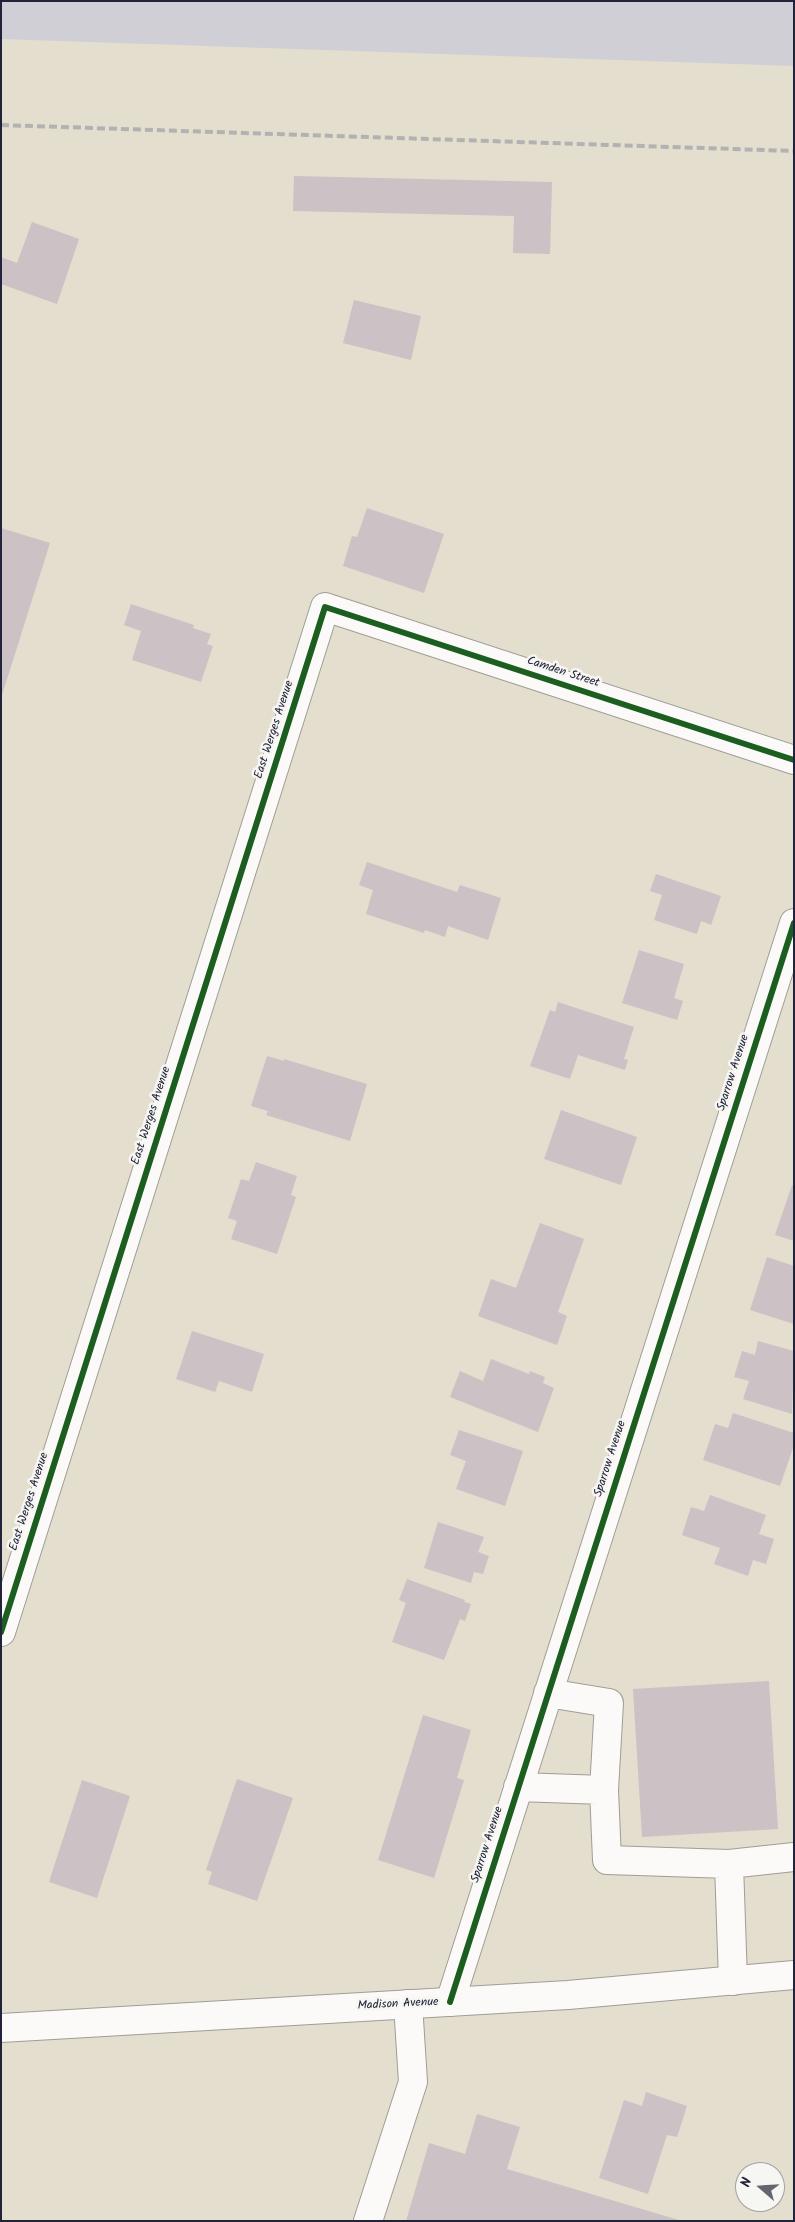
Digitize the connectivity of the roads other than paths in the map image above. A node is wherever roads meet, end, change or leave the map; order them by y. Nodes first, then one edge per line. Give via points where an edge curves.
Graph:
1 (325, 607) joint
2 (794, 760) edge
3 (794, 922) edge
4 (1, 1632) edge
5 (548, 1693) junction
6 (518, 1787) junction
7 (604, 1790) junction
8 (794, 1857) edge
9 (729, 1864) junction
10 (794, 1975) edge
11 (733, 1981) junction
12 (450, 2002) junction
13 (408, 2004) junction
14 (1, 2028) edge
15 (368, 2221) edge

1 - 2 street, Camden Street
1 - 4 street, East Werges Avenue
3 - 5 street, Sparrow Avenue
5 - 6 street, Sparrow Avenue
5 - 7 street via 609,1703
6 - 7 street
6 - 12 street, Sparrow Avenue
7 - 9 street via 607,1860
8 - 9 street
9 - 11 street
10 - 11 street, Madison Avenue
11 - 12 street, Madison Avenue
12 - 13 street, Madison Avenue
13 - 14 street, Madison Avenue
13 - 15 street via 413,2082

